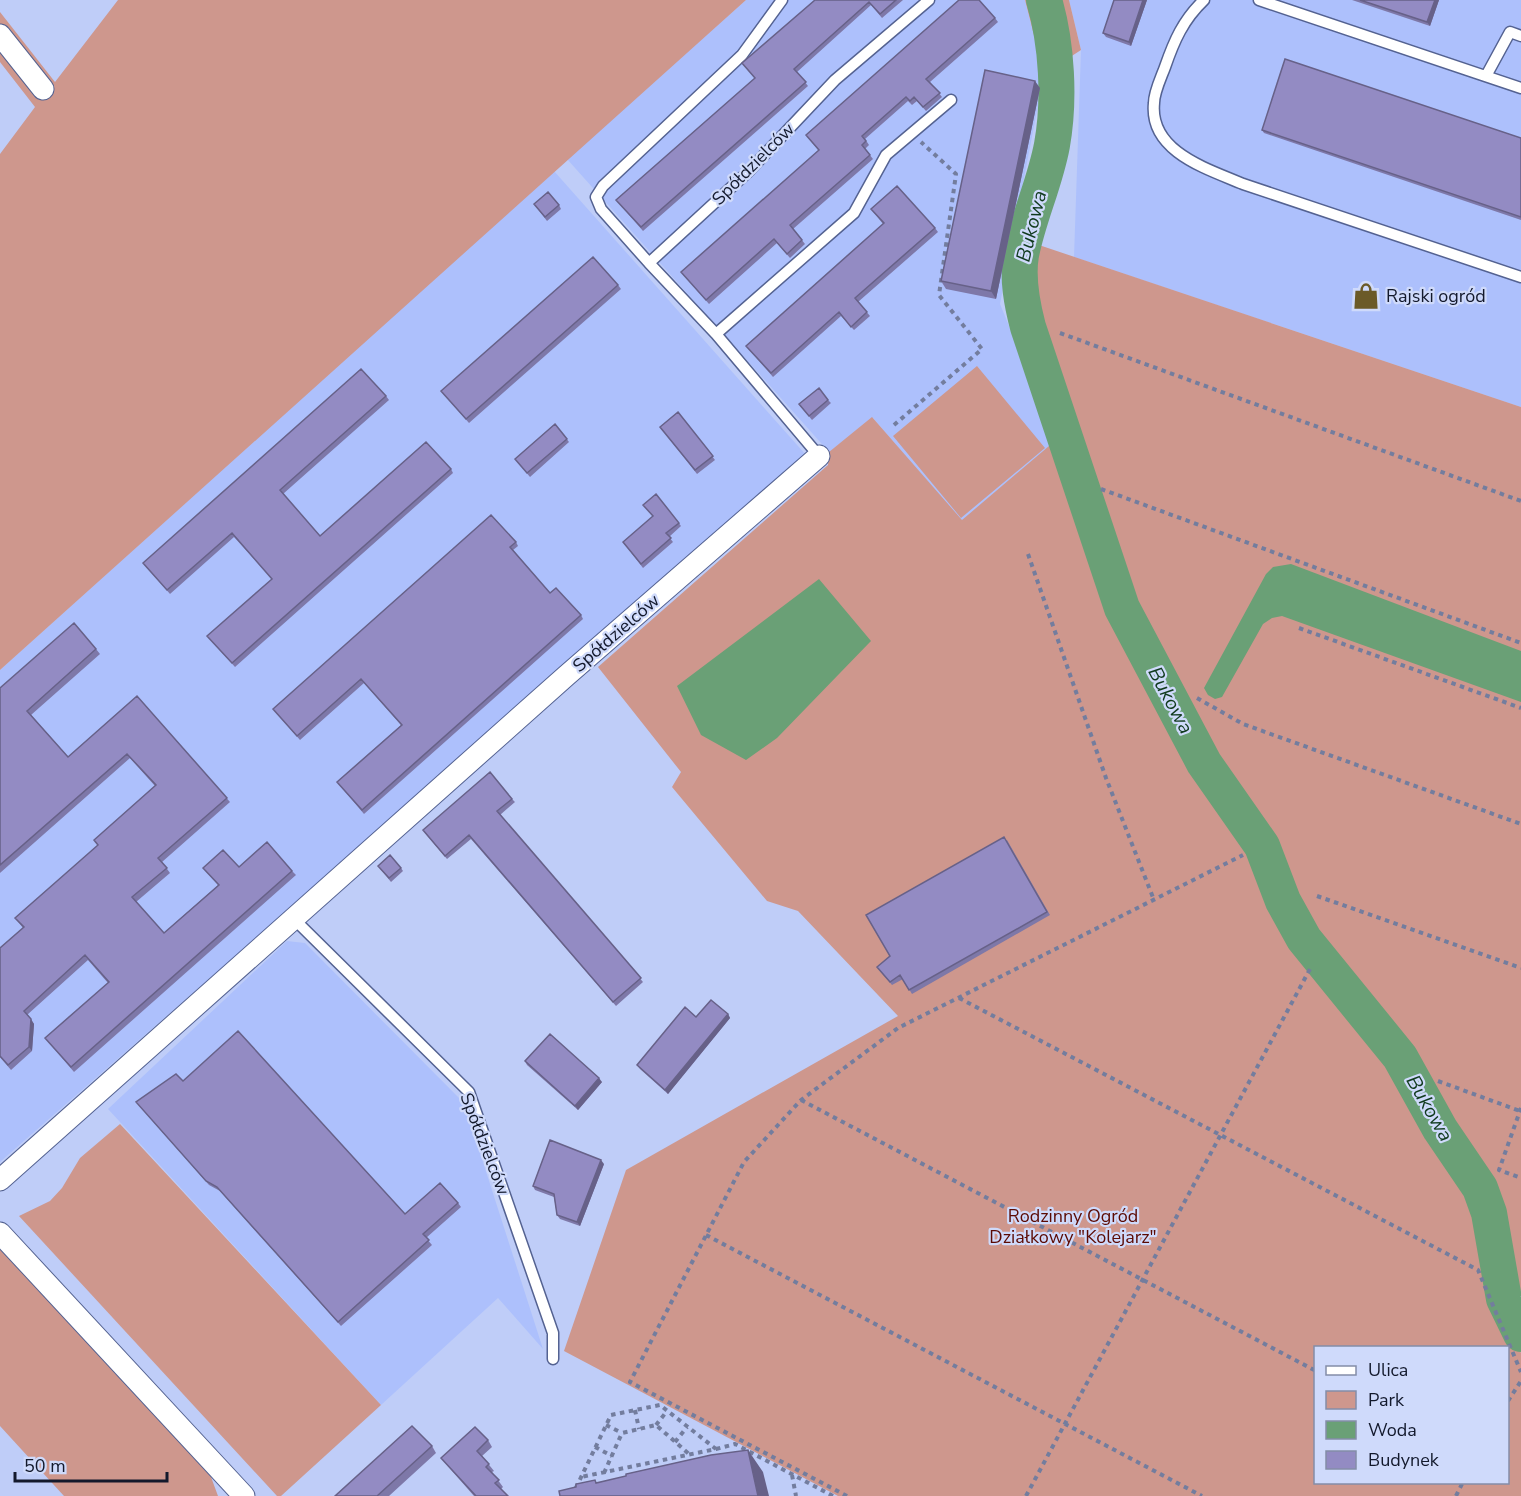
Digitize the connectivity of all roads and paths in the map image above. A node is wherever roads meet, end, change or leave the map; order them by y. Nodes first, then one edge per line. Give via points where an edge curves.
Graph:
1 (782, 0) edge
2 (928, 0) edge
3 (1204, 0) edge
4 (1259, 0) edge
5 (0, 35) edge
6 (1521, 36) edge
7 (1486, 76) junction
8 (1521, 88) edge
9 (43, 89) dead end
10 (951, 100) dead end
11 (912, 133) junction
12 (649, 263) junction
13 (1521, 277) edge
14 (1060, 333) dead end
15 (716, 334) junction
16 (894, 425) dead end
17 (819, 456) joint
18 (1101, 489) dead end
19 (1521, 501) edge
20 (1028, 554) dead end
21 (1299, 628) dead end
22 (1521, 642) edge
23 (1197, 698) dead end
24 (1521, 708) edge
25 (1521, 824) edge
26 (1242, 855) dead end
27 (1317, 896) dead end
28 (1154, 900) junction
29 (295, 920) junction
30 (1521, 968) edge
31 (1310, 969) dead end
32 (959, 998) junction
33 (1438, 1081) dead end
34 (801, 1100) junction
35 (1520, 1109) edge
36 (1221, 1136) junction
37 (1521, 1178) edge
38 (0, 1180) edge
39 (0, 1233) edge
40 (706, 1235) junction
41 (1143, 1280) junction
42 (553, 1359) dead end
43 (1314, 1370) edge
44 (1521, 1372) edge
45 (1521, 1381) edge
46 (1509, 1399) edge
47 (635, 1410) junction
48 (667, 1411) junction
49 (1064, 1424) junction
50 (606, 1425) junction
51 (656, 1425) junction
52 (687, 1427) junction
53 (639, 1429) junction
54 (622, 1433) junction
55 (675, 1442) junction
56 (595, 1447) junction
57 (716, 1449) junction
58 (690, 1454) junction
59 (612, 1455) junction
60 (604, 1473) junction
61 (792, 1474) junction
62 (581, 1477) junction
63 (244, 1496) edge
64 (572, 1496) edge
65 (796, 1496) edge
66 (833, 1496) edge
67 (847, 1496) edge
68 (1026, 1496) edge
69 (1202, 1496) edge

1 - 12 lane via 742,55 603,186 596,197 600,209
2 - 12 lane, Spółdzielców via 835,80 748,172
3 - 13 lane via 1186,18 1174,40 1154,102 1155,120 1174,150 1199,166 1243,184
4 - 7 lane
5 - 9 street
6 - 7 lane via 1510,32
7 - 8 lane
10 - 11 lane
11 - 15 lane via 886,155 854,213
11 - 16 path via 956,174 939,295 982,349
12 - 15 lane, Spółdzielców
14 - 19 path
15 - 17 lane, Spółdzielców
17 - 29 street, Spółdzielców via 566,676
18 - 22 path
20 - 28 path via 1106,778
21 - 24 path
23 - 25 path via 1243,724
26 - 28 path
27 - 30 path
28 - 32 path
29 - 38 street, Spółdzielców
29 - 42 lane, Spółdzielców via 469,1092 553,1333
31 - 36 path
32 - 34 path via 898,1028
32 - 36 path
33 - 35 path
34 - 40 path via 744,1162
34 - 41 path
35 - 37 path via 1498,1170
36 - 41 path
36 - 44 path via 1478,1270
39 - 63 street
40 - 49 path
40 - 67 path via 630,1382
41 - 43 path
41 - 49 path
45 - 46 path
47 - 48 path via 660,1405
47 - 50 path via 611,1415
47 - 53 path
48 - 51 path
48 - 52 path
49 - 68 path
49 - 69 path
50 - 54 path
50 - 56 path
51 - 53 path
51 - 55 path
52 - 55 path
52 - 57 path
53 - 54 path
54 - 59 path
55 - 58 path
56 - 59 path
56 - 62 path
57 - 58 path
57 - 61 path via 735,1444
58 - 60 path
59 - 60 path
60 - 62 path
61 - 65 path
61 - 66 path
62 - 64 path

